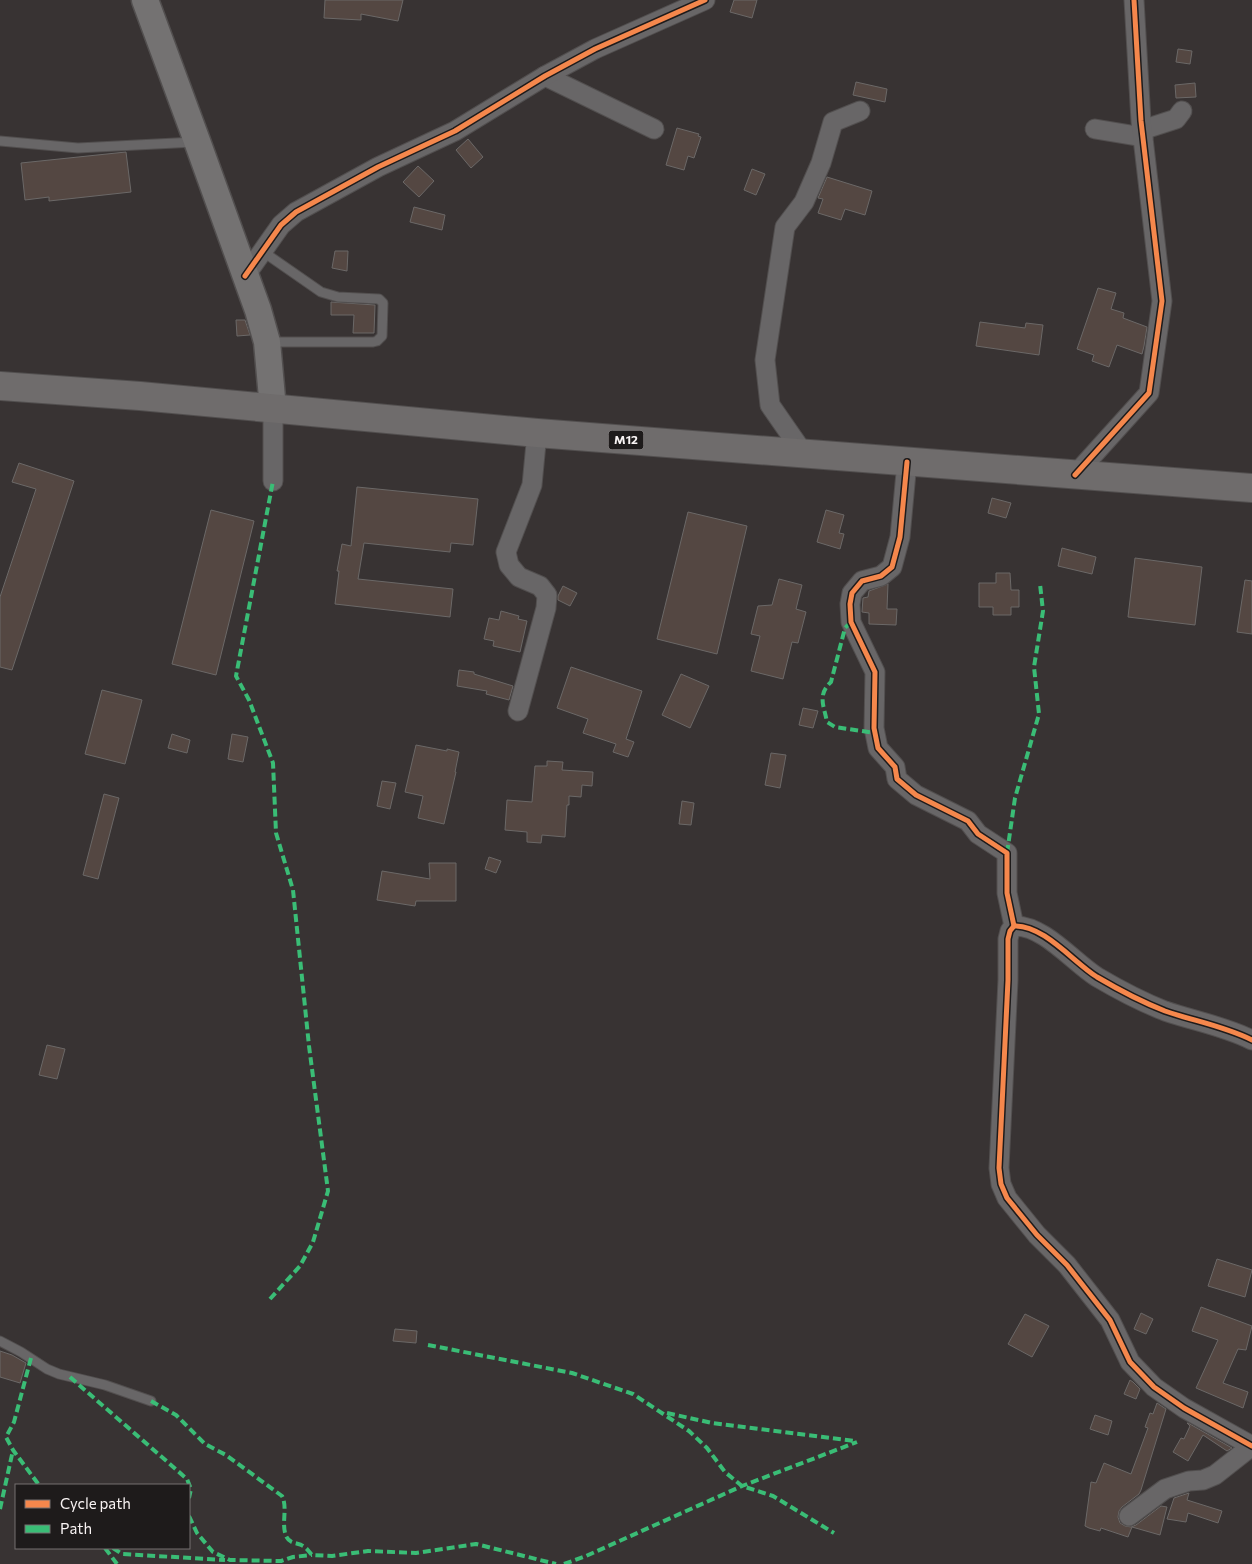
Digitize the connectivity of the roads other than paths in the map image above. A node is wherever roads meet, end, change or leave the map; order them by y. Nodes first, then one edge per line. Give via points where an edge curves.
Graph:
1 (144, 0) edge
2 (705, 0) edge
3 (1134, 0) edge
4 (545, 76) junction
5 (1182, 111) dead end
6 (860, 112) dead end
7 (654, 129) dead end
8 (1095, 129) dead end
9 (1142, 133) junction
10 (0, 141) edge
11 (198, 142) junction
12 (262, 251) junction
13 (245, 276) junction
14 (267, 342) junction
15 (0, 386) edge
16 (272, 408) junction
17 (537, 433) junction
18 (804, 454) junction
19 (907, 462) junction
20 (1075, 474) junction
21 (273, 481) dead end
22 (1252, 488) edge
23 (518, 711) dead end
24 (1014, 926) junction
25 (1252, 1040) edge
26 (0, 1341) edge
27 (151, 1401) dead end
28 (1252, 1446) edge
29 (1129, 1516) dead end

1 - 11 street
2 - 4 street via 595,48
3 - 9 street
4 - 7 street
4 - 12 street via 455,131 378,167 296,212 281,225
5 - 9 street via 1176,119
6 - 18 street via 833,122 821,163 804,202 785,227 765,360 770,405
8 - 9 street
9 - 20 street via 1162,301 1149,393
10 - 11 lane via 78,148
11 - 13 street
12 - 13 street
12 - 14 lane via 321,292 383,303 382,336 378,341
13 - 14 street
14 - 16 street
15 - 16 highway, M12
16 - 17 highway, M12
16 - 21 street
17 - 18 highway, M12
17 - 23 street via 532,485 506,552 508,565 518,577 540,586 546,595 546,608
18 - 19 highway, M12
19 - 20 highway, M12
19 - 24 street via 900,537 892,567 881,576 862,580 852,593 850,604 851,622 875,672 874,728 878,748 895,767 897,779 916,795 968,821 978,834 1007,853 1007,893
20 - 22 highway, M12
24 - 25 street via 1034,930 1095,976 1137,999
24 - 28 street via 1008,939 1000,1184 1037,1235 1067,1265 1110,1320 1130,1362 1154,1387
26 - 27 lane via 59,1374
28 - 29 street via 1215,1475 1165,1489

